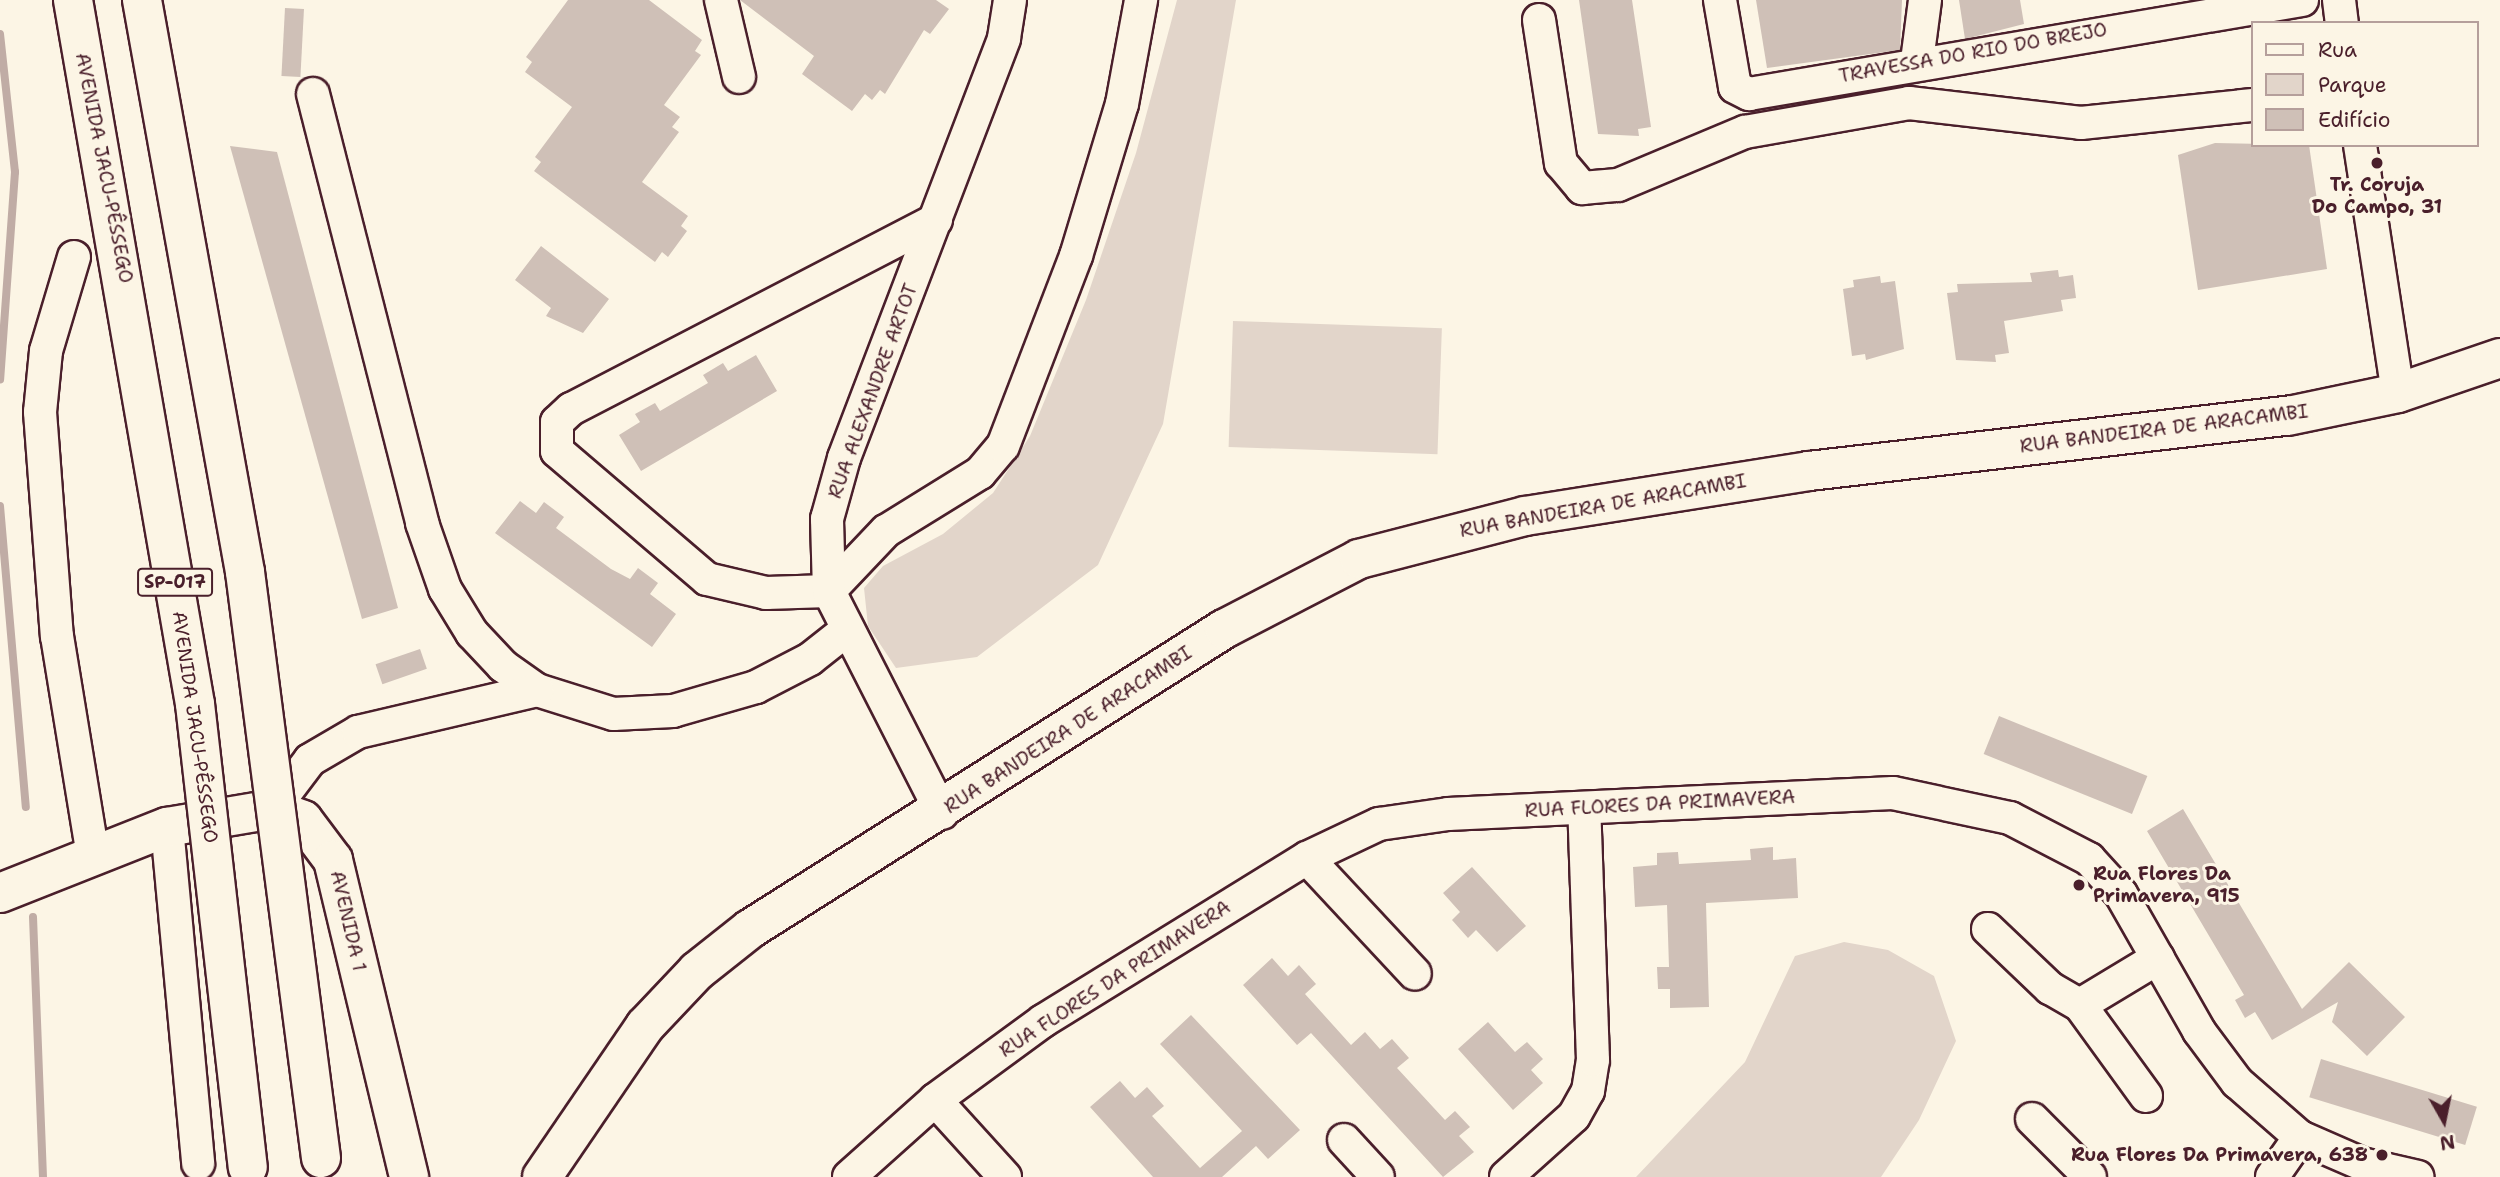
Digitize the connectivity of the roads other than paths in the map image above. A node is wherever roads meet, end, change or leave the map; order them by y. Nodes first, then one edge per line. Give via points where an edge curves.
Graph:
1 (73, 0) edge
2 (142, 0) edge
3 (721, 0) edge
4 (1010, 0) edge
5 (1141, 0) edge
6 (1720, 0) edge
7 (1925, 0) edge
8 (2302, 0) edge
9 (2339, 0) edge
10 (2144, 11) edge
11 (1539, 20) dead end
12 (2342, 21) edge
13 (1910, 63) junction
14 (739, 77) dead end
15 (313, 93) dead end
16 (1909, 103) junction
17 (2252, 105) edge
18 (2360, 147) edge
19 (936, 220) junction
20 (74, 257) dead end
21 (2500, 358) edge
22 (2399, 393) junction
23 (829, 591) junction
24 (848, 629) junction
25 (537, 690) junction
26 (1584, 808) junction
27 (273, 809) junction
28 (942, 813) junction
29 (167, 827) junction
30 (93, 856) junction
31 (1307, 858) junction
32 (0, 893) edge
33 (1989, 929) dead end
34 (2158, 958) junction
35 (1415, 974) dead end
36 (2080, 1004) junction
37 (2146, 1096) dead end
38 (935, 1100) junction
39 (2032, 1119) dead end
40 (2300, 1137) junction
41 (1344, 1140) dead end
42 (321, 1158) dead end
43 (198, 1164) dead end
44 (248, 1167) dead end
45 (2076, 1172) edge
46 (409, 1177) edge
47 (542, 1177) edge
48 (849, 1177) edge
49 (1005, 1177) edge
50 (1378, 1177) edge
51 (1506, 1177) edge
52 (2272, 1177) edge
53 (2418, 1177) edge

1 - 44 main road, AVENIDA JACU-PÊSSEGO / SP-017, bridge via 195,704
2 - 42 main road, bridge via 244,572
3 - 14 street
4 - 19 street, RUA ALEXANDRE ARTOT via 1004,38
5 - 23 street via 1122,104 1076,256 1003,446 980,473 886,531
6 - 13 street, TRAVESSA DO RIO DO BREJO via 1735,87 1744,94
7 - 13 street
8 - 10 street, TRAVESSA DO RIO DO BREJO
9 - 12 street
10 - 13 street, TRAVESSA DO RIO DO BREJO
11 - 16 street via 1561,163 1582,188 1618,184 1745,132
13 - 16 street
15 - 25 street via 422,523 445,589 471,633
16 - 17 street via 2081,123
18 - 22 street
19 - 23 street, RUA ALEXANDRE ARTOT via 844,458 827,519
19 - 23 street via 557,422 556,451 568,465 707,579 766,593
20 - 30 street via 46,351 40,412 57,636
21 - 22 main road, RUA BANDEIRA DE ARACAMBI
22 - 28 main road, RUA BANDEIRA DE ARACAMBI via 2288,416 1809,471 1525,516 1423,539 1299,585
23 - 24 street, RUA ALEXANDRE ARTOT
24 - 25 street via 810,659 756,687 673,711 613,715
24 - 28 street, RUA ALEXANDRE ARTOT
25 - 27 street via 358,732 310,760
26 - 31 street, RUA FLORES DA PRIMAVERA via 1379,824
26 - 34 street, RUA FLORES DA PRIMAVERA via 1893,793 1948,801 2051,834 2090,859 2121,894
26 - 51 street via 1593,1060 1588,1091 1574,1116
27 - 29 main road
27 - 46 main road, AVENIDA 1 via 303,820 333,860
28 - 47 main road, RUA BANDEIRA DE ARACAMBI via 750,929 697,971 638,1036
29 - 30 main road
29 - 43 street
30 - 32 main road
31 - 35 street
31 - 38 street, RUA FLORES DA PRIMAVERA via 1042,1021
33 - 36 street via 2050,988
34 - 36 street
34 - 40 street, RUA FLORES DA PRIMAVERA via 2237,1082
36 - 37 street
38 - 48 street, RUA FLORES DA PRIMAVERA
38 - 49 street
39 - 45 street
40 - 52 street
40 - 53 street, RUA FLORES DA PRIMAVERA via 2362,1164
41 - 50 street

